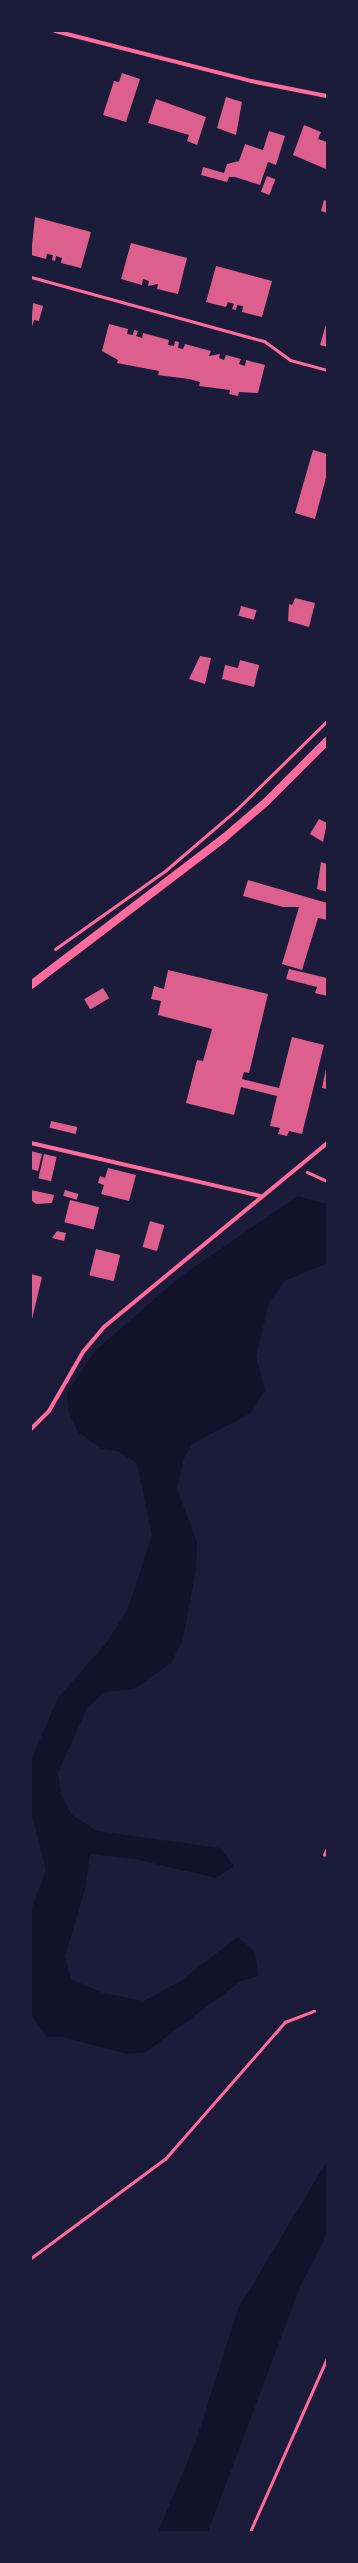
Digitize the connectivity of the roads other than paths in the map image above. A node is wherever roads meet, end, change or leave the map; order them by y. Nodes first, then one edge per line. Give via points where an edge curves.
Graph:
1 (55, 31) edge
2 (327, 96) edge
3 (31, 278) edge
4 (327, 370) edge
5 (327, 722) edge
6 (326, 745) edge
7 (55, 949) dead end
8 (31, 985) edge
9 (31, 1143) edge
10 (327, 1143) edge
11 (260, 1196) junction
12 (31, 1429) edge

1 - 2 street via 251,81
3 - 4 lane via 264,341 290,360
5 - 7 lane via 236,810 166,870
6 - 8 main road via 224,838
9 - 11 street
10 - 11 street
11 - 12 street via 245,1214 91,1340 50,1411

